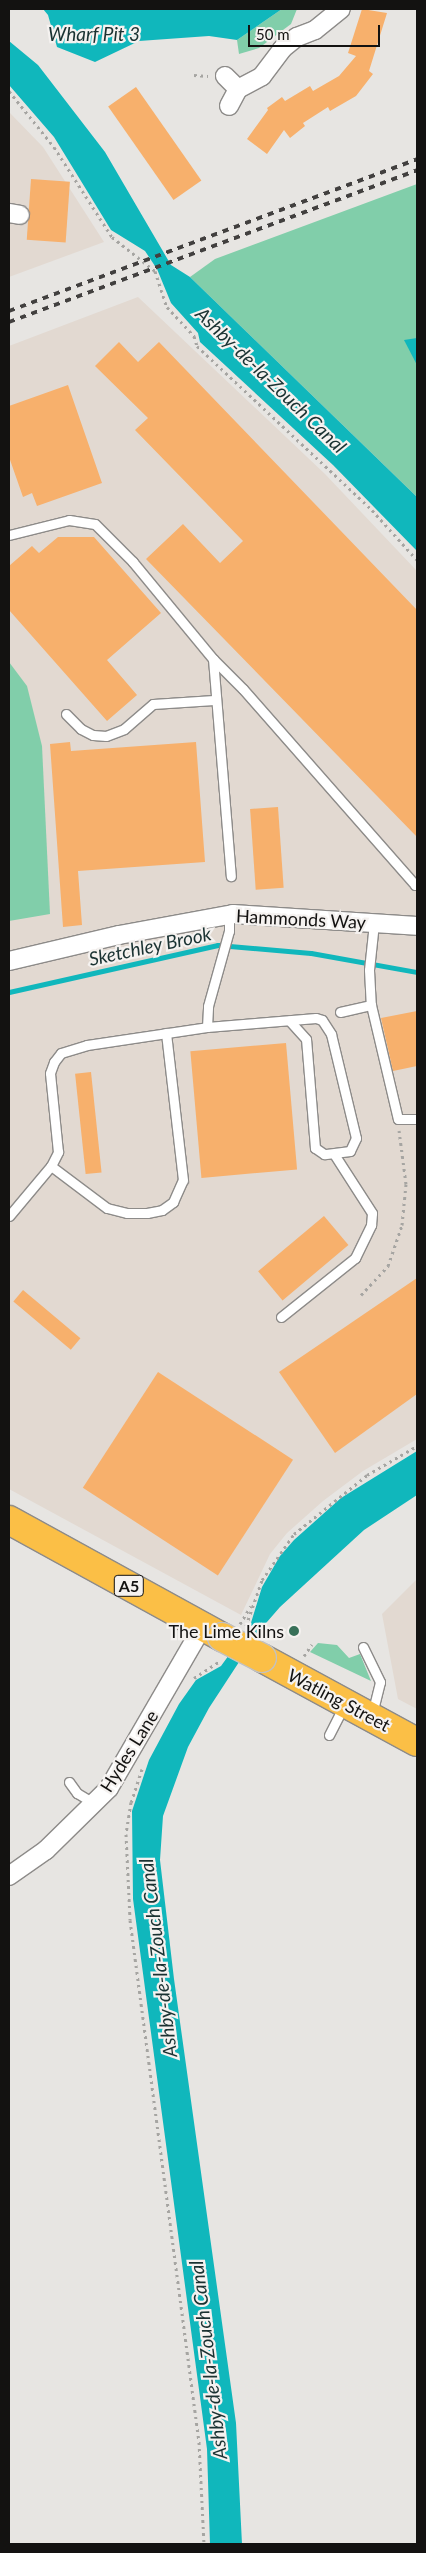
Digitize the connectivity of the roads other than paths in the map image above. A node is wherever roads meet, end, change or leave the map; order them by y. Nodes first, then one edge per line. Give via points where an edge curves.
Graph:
1 (341, 9) edge
2 (225, 76) dead end
3 (238, 89) junction
4 (229, 106) dead end
5 (9, 535) edge
6 (213, 659) junction
7 (214, 700) junction
8 (66, 714) dead end
9 (231, 876) dead end
10 (417, 884) edge
11 (229, 922) junction
12 (417, 926) edge
13 (373, 930) junction
14 (9, 961) edge
15 (371, 1005) junction
16 (340, 1012) dead end
17 (289, 1020) junction
18 (207, 1027) junction
19 (166, 1033) junction
20 (417, 1119) edge
21 (334, 1154) junction
22 (51, 1166) junction
23 (9, 1216) edge
24 (281, 1317) dead end
25 (9, 1520) edge
26 (226, 1634) junction
27 (362, 1647) dead end
28 (346, 1703) junction
29 (371, 1717) junction
30 (328, 1735) dead end
31 (417, 1742) edge
32 (69, 1782) dead end
33 (95, 1804) junction
34 (9, 1876) edge

1 - 3 street via 315,30 297,37 282,49 262,76
2 - 3 street
3 - 4 street
5 - 6 lane via 69,520 95,524 133,562
6 - 7 lane
6 - 10 lane
7 - 8 lane via 153,704 124,729 106,736 80,729
7 - 9 lane
11 - 13 street, Hammonds Way via 290,915
11 - 14 street, Hammonds Way via 119,935
11 - 18 lane via 208,1006
12 - 13 street, Hammonds Way
13 - 15 lane via 369,970
15 - 16 lane
15 - 20 lane via 398,1119
17 - 18 lane
17 - 21 lane via 306,1038 315,1148 318,1152
17 - 21 lane via 322,1020 331,1034 356,1138 350,1151
18 - 19 lane
19 - 22 lane via 87,1045 62,1053 50,1073 58,1152
19 - 22 lane via 183,1180 173,1202 162,1210 147,1213 107,1208
21 - 24 lane via 372,1213 371,1225 355,1258
22 - 23 lane
25 - 26 highway, A5
26 - 28 highway, Watling Street / A5, bridge via 262,1658
26 - 33 street, Hydes Lane
27 - 29 lane via 380,1682
28 - 29 highway, Watling Street / A5
28 - 30 lane
29 - 31 highway, Watling Street / A5
32 - 33 lane via 77,1793
33 - 34 street, Hydes Lane via 46,1850

